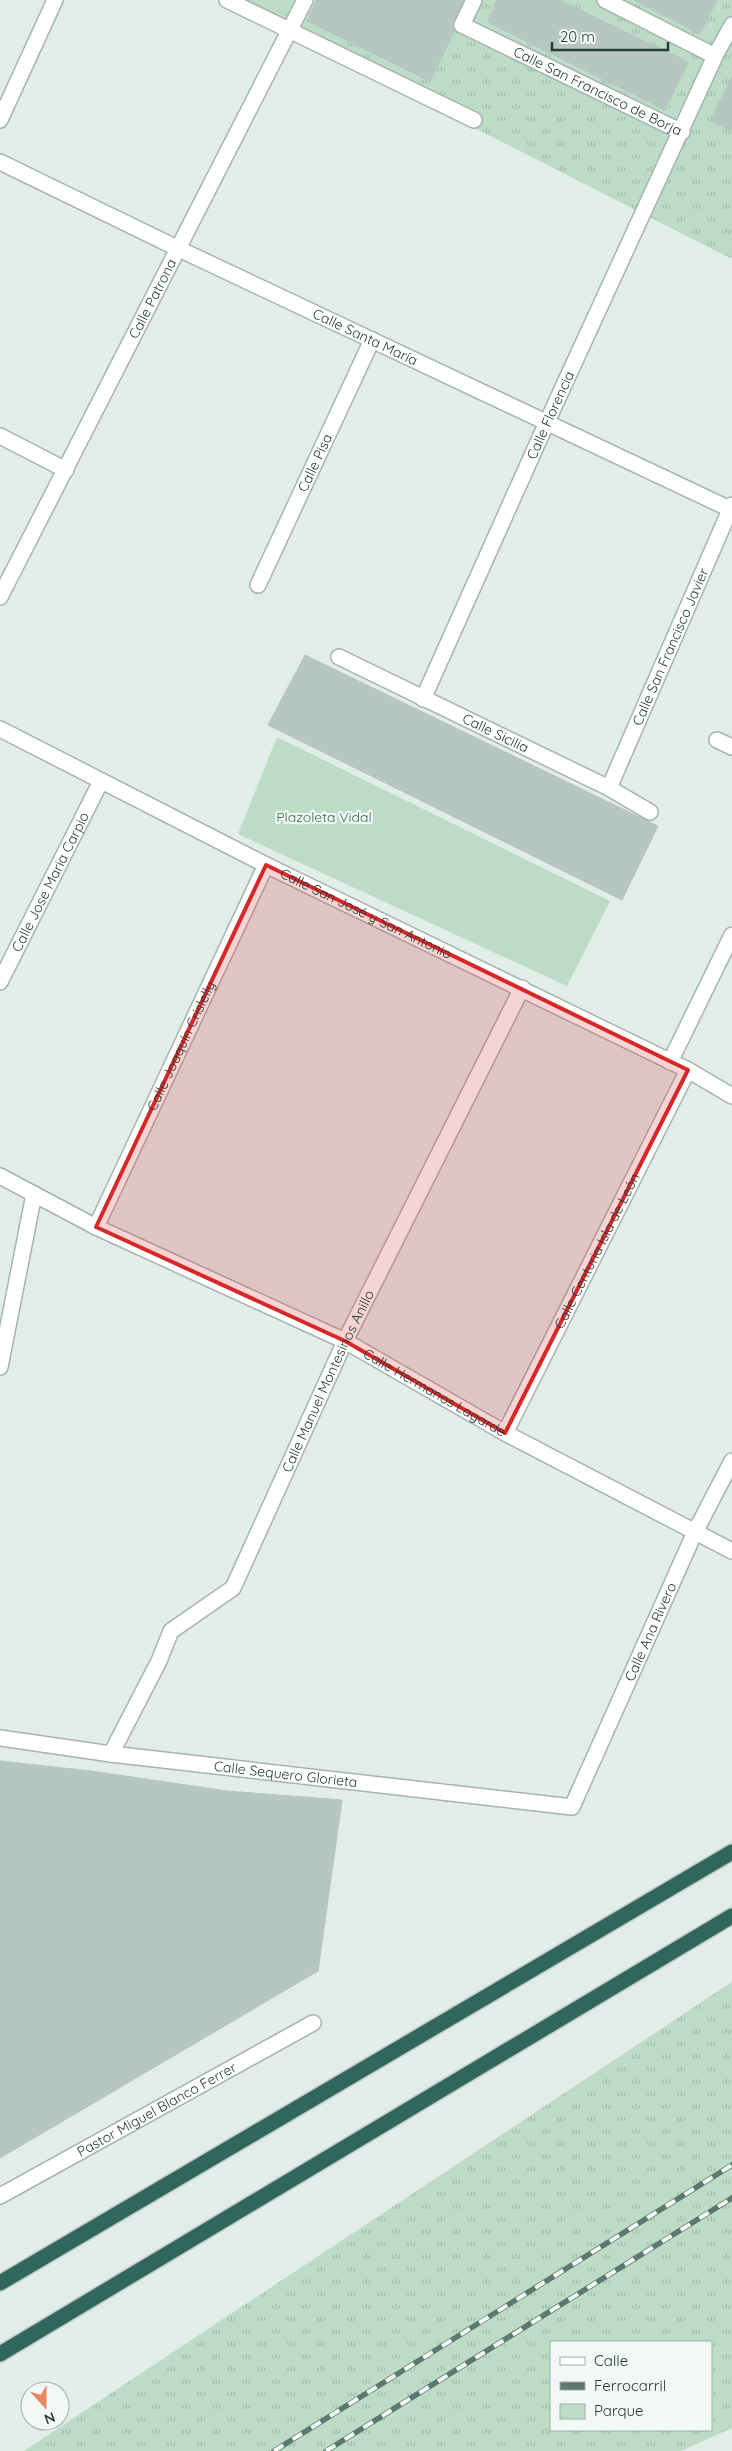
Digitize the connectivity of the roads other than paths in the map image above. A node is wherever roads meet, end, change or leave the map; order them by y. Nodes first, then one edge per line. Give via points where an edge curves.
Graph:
1 (55, 0) edge
2 (227, 0) edge
3 (305, 0) edge
4 (474, 0) edge
5 (605, 0) edge
6 (732, 26) edge
7 (290, 30) junction
8 (715, 56) junction
9 (0, 120) edge
10 (474, 120) dead end
11 (682, 132) junction
12 (0, 162) edge
13 (179, 248) junction
14 (372, 340) junction
15 (547, 422) junction
16 (0, 436) edge
17 (66, 470) junction
18 (731, 508) edge
19 (258, 585) dead end
20 (0, 597) edge
21 (339, 657) dead end
22 (423, 699) junction
23 (0, 730) edge
24 (717, 740) dead end
25 (732, 747) edge
26 (101, 781) junction
27 (609, 788) junction
28 (650, 812) dead end
29 (266, 865) junction
30 (732, 935) edge
31 (0, 982) edge
32 (522, 988) junction
33 (670, 1062) junction
34 (688, 1070) junction
35 (732, 1096) edge
36 (0, 1176) edge
37 (34, 1194) junction
38 (96, 1227) junction
39 (345, 1341) junction
40 (0, 1367) edge
41 (505, 1433) junction
42 (732, 1461) edge
43 (695, 1532) junction
44 (732, 1552) edge
45 (0, 1738) edge
46 (111, 1754) junction
47 (572, 1807) joint
48 (732, 1852) edge
49 (732, 1916) edge
50 (313, 2023) dead end
51 (0, 2196) edge
52 (0, 2282) edge
53 (0, 2354) edge

1 - 9 street
2 - 7 street
3 - 7 street, Calle Patrona
4 - 11 street, Calle San Francisco de Borja via 462,25
5 - 8 street
6 - 8 street, Calle San Francisco de Borja
7 - 10 street
7 - 13 street, Calle Patrona
8 - 11 street, Calle San Francisco de Borja
11 - 15 street, Calle Florencia
12 - 13 street, Calle Santa María
13 - 14 street, Calle Santa María
13 - 17 street, Calle Patrona
14 - 15 street, Calle Santa María
14 - 19 street, Calle Pisa
15 - 18 street, Calle Santa María
15 - 22 street, Calle Florencia
16 - 17 street
17 - 20 street, Calle Patrona
18 - 27 street, Calle San Francisco Javier
21 - 22 street, Calle Sicilia
22 - 27 street, Calle Sicilia
23 - 26 street, Calle San José y San Antonio
24 - 25 street
26 - 29 street, Calle San José y San Antonio
26 - 31 street, Calle Jose Maria Carpio
27 - 28 street, Calle Sicilia
29 - 32 street, Calle San José y San Antonio
29 - 38 street, Calle Joaquín Crislelly
30 - 33 street
32 - 33 street, Calle San José y San Antonio
32 - 39 street, Calle Manuel Montesinos Anillo
33 - 34 street, Calle San José y San Antonio
34 - 35 street, Calle San José y San Antonio
34 - 41 street, Calle Centuria Isla de León
36 - 37 street, Calle Hermanos Lagarde
37 - 38 street, Calle Hermanos Lagarde
37 - 40 street
38 - 39 street, Calle Hermanos Lagarde
39 - 41 street, Calle Hermanos Lagarde
39 - 46 street, Calle Manuel Montesinos Anillo via 233,1588 171,1631
41 - 43 street, Calle Hermanos Lagarde
42 - 43 street, Calle Ana Rivero
43 - 44 street, Calle Hermanos Lagarde
43 - 47 street, Calle Ana Rivero
45 - 46 street, Calle Sequero Glorieta
46 - 47 street, Calle Sequero Glorieta
48 - 52 highway
49 - 53 highway
50 - 51 street, Pastor Miguel Blanco Ferrer

